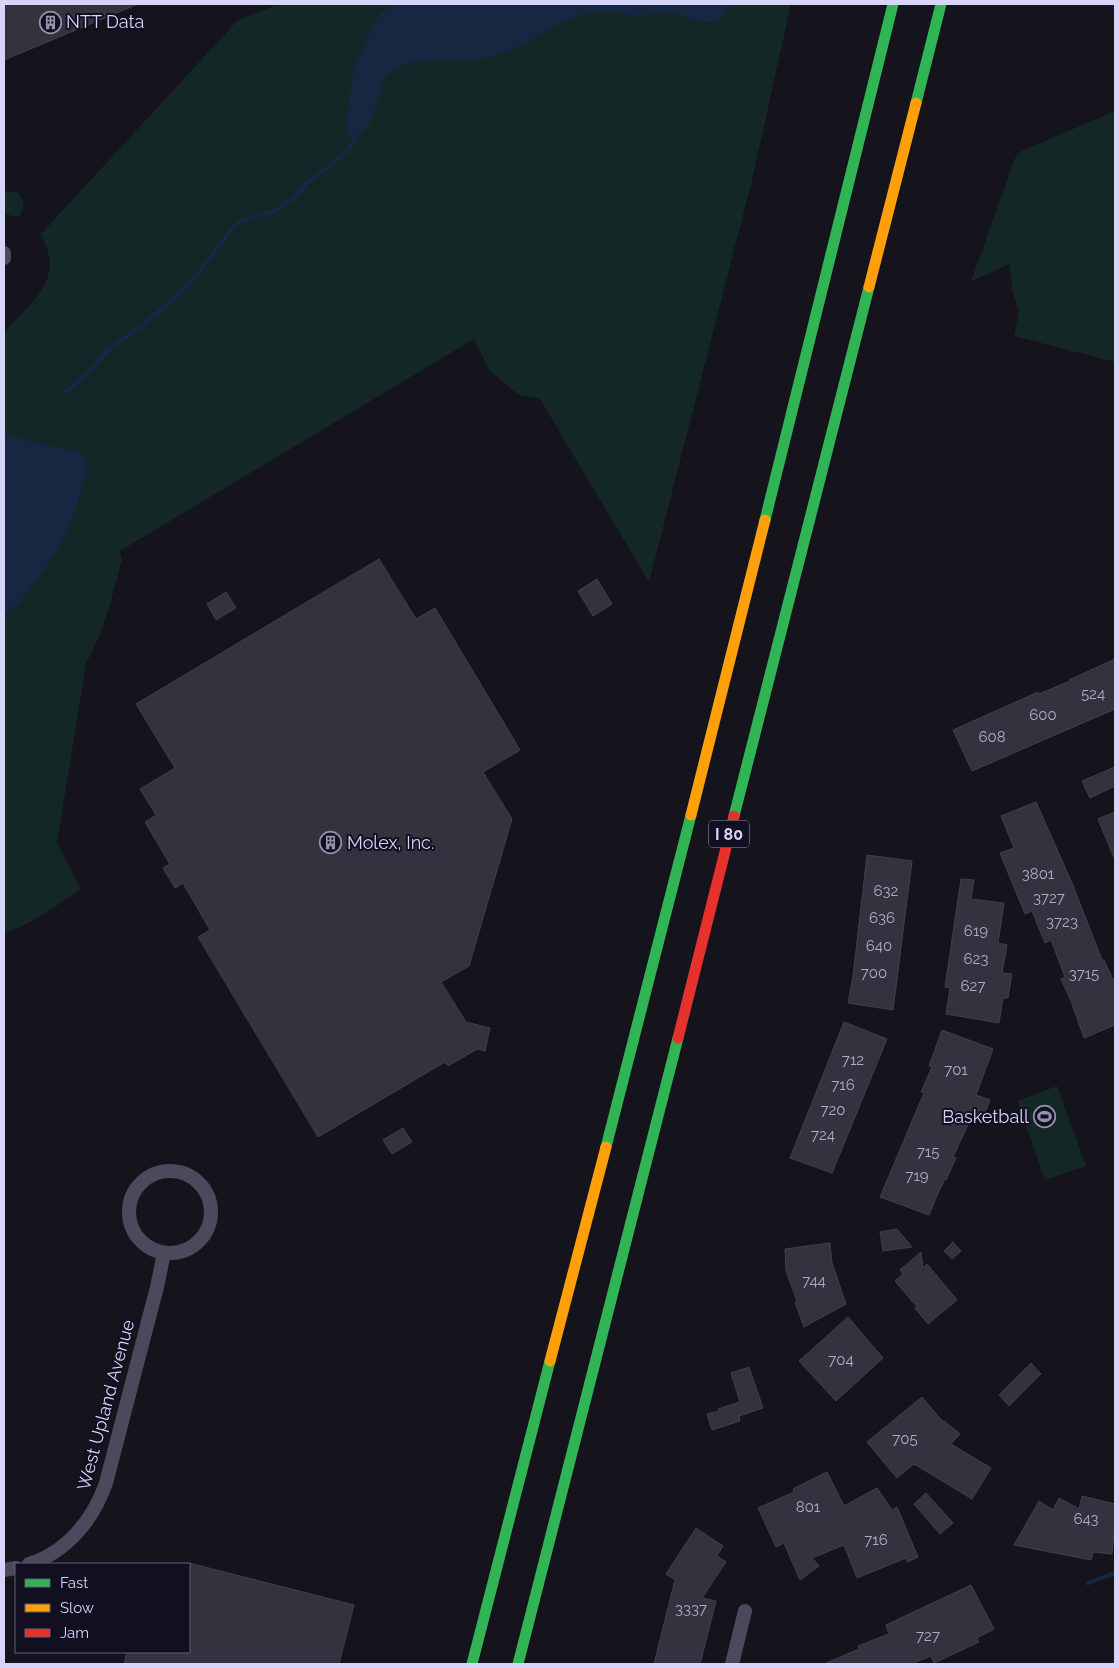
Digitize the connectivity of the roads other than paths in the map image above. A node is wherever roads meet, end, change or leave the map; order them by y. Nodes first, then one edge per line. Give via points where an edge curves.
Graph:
1 (893, 4) edge
2 (941, 4) edge
3 (4, 253) edge
4 (4, 258) edge
5 (164, 1253) junction
6 (31, 1563) edge
7 (745, 1611) dead end
8 (472, 1664) edge
9 (518, 1664) edge
10 (732, 1664) edge

1 - 8 highway, I 80 via 682,852
2 - 9 highway, I 80
3 - 4 street
5 - 5 street via 176,1253 198,1242 210,1219 206,1193 187,1175 174,1172 147,1178 136,1188 128,1215 139,1240
5 - 6 street, West Upland Avenue via 101,1499 73,1538
7 - 10 street via 740,1650

